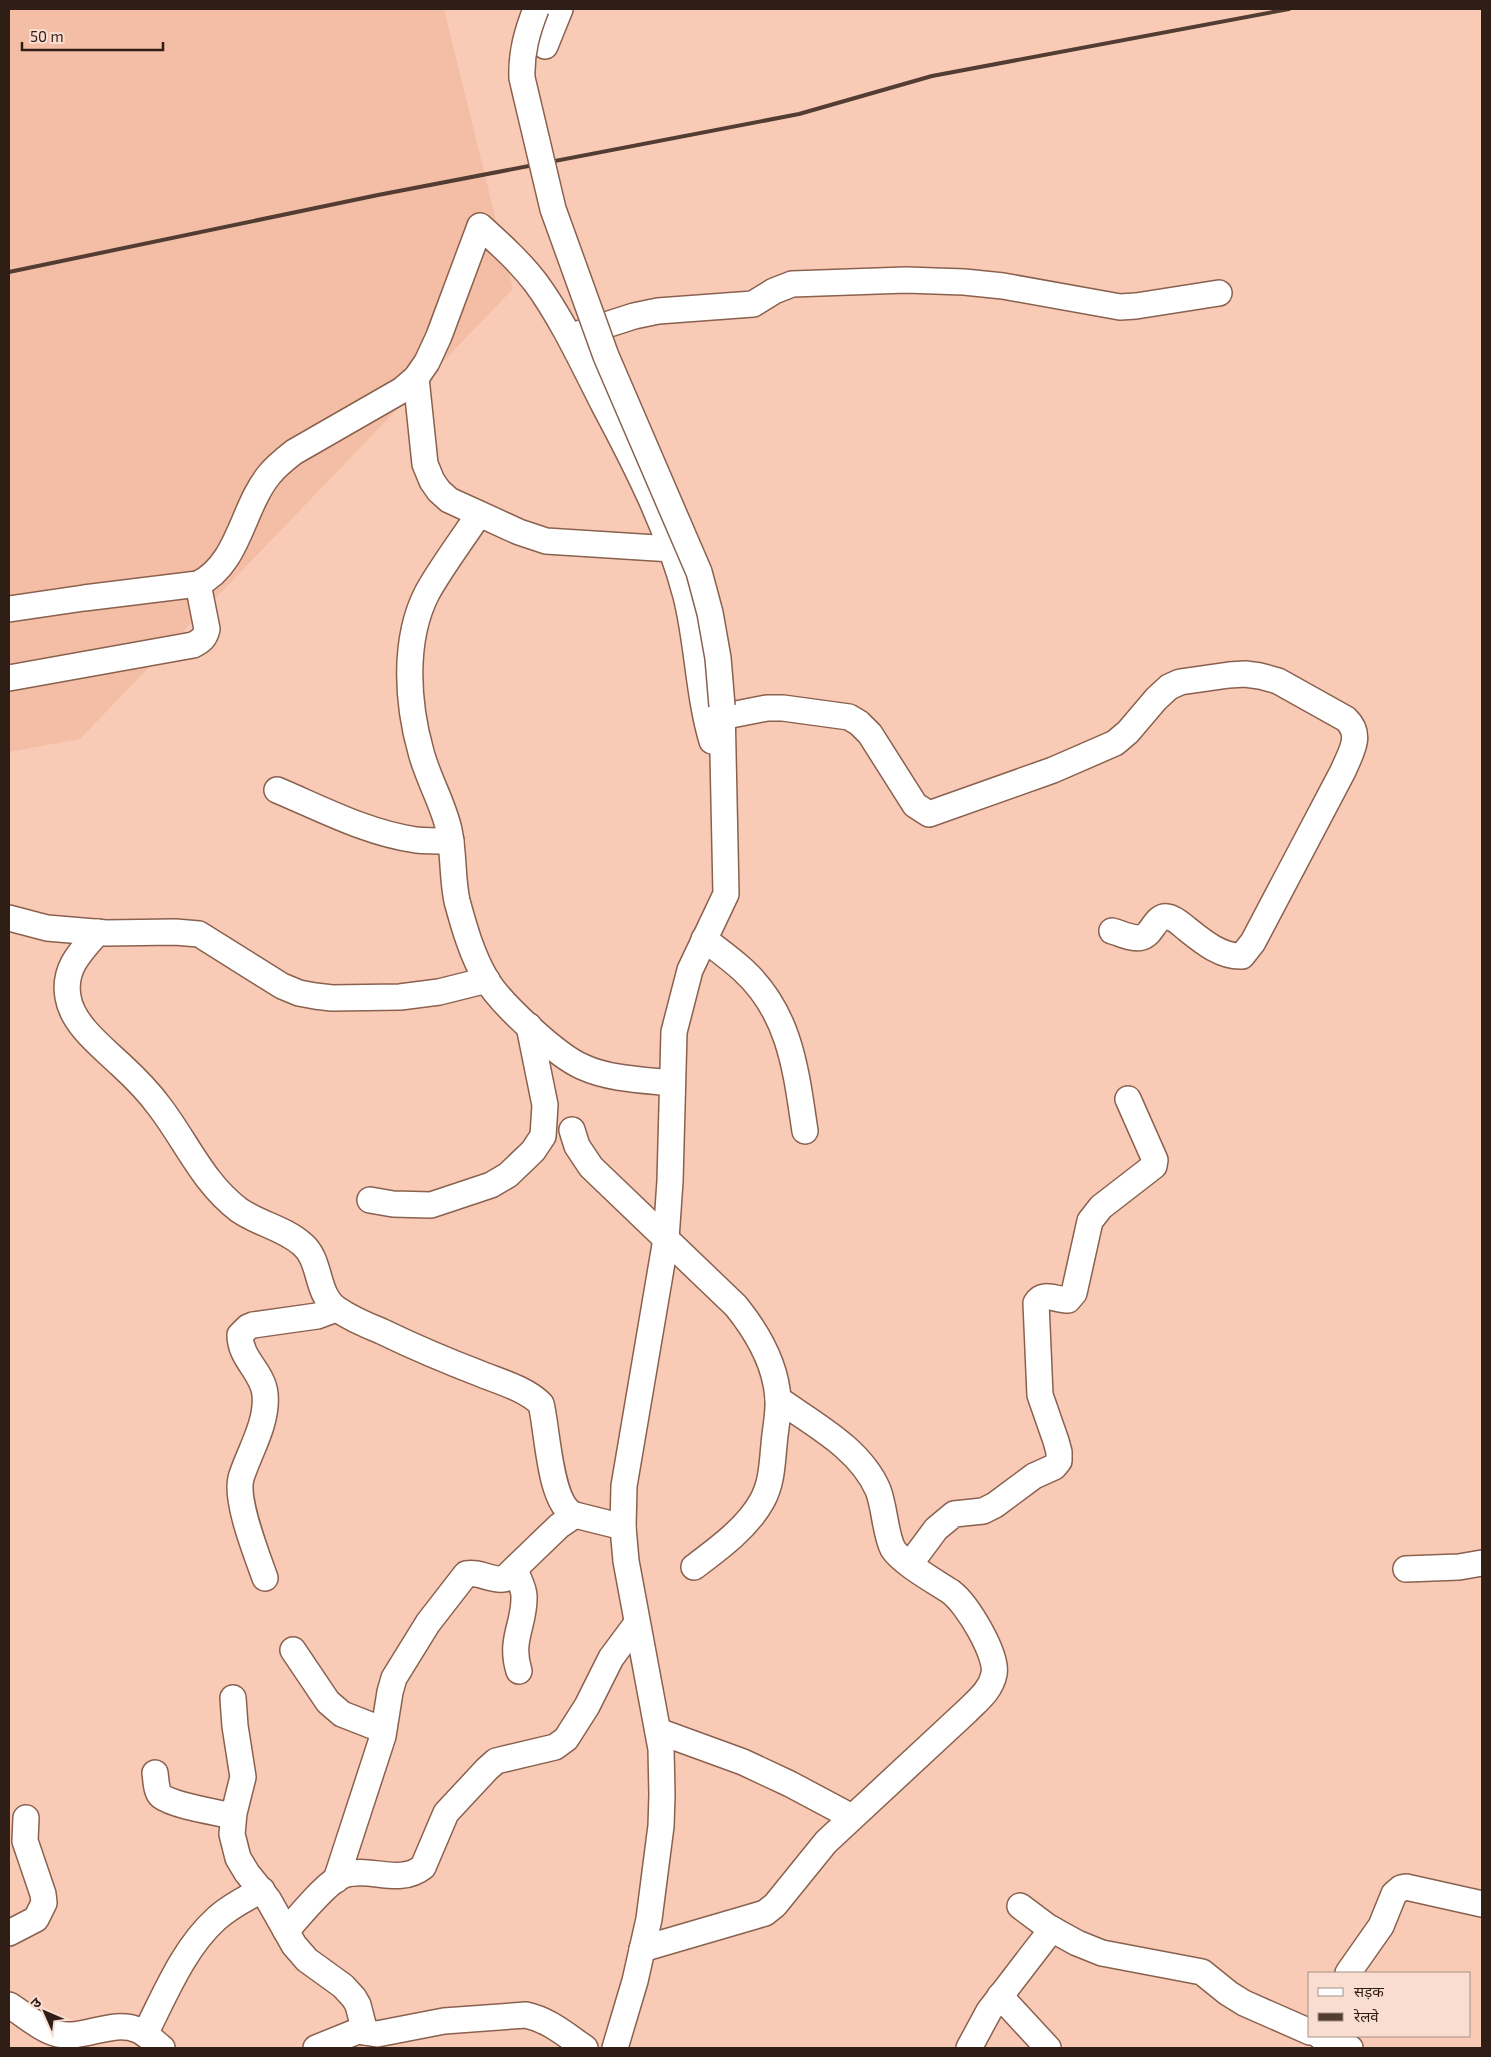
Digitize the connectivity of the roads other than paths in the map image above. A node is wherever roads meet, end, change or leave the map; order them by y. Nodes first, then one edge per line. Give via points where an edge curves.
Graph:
1 (536, 9) edge
2 (560, 9) edge
3 (545, 46) dead end
4 (1219, 293) dead end
5 (568, 337) junction
6 (416, 378) junction
7 (479, 514) junction
8 (672, 549) junction
9 (198, 584) junction
10 (9, 609) edge
11 (9, 678) edge
12 (721, 711) junction
13 (722, 764) junction
14 (277, 790) dead end
15 (451, 841) junction
16 (9, 918) edge
17 (1112, 930) dead end
18 (98, 932) junction
19 (704, 939) junction
20 (487, 980) junction
21 (529, 1026) junction
22 (672, 1083) junction
23 (1128, 1099) dead end
24 (572, 1130) dead end
25 (805, 1132) dead end
26 (370, 1200) dead end
27 (666, 1239) junction
28 (336, 1309) junction
29 (778, 1399) junction
30 (575, 1515) junction
31 (623, 1527) junction
32 (1482, 1563) edge
33 (910, 1564) junction
34 (694, 1567) dead end
35 (1406, 1569) dead end
36 (515, 1570) junction
37 (265, 1578) dead end
38 (637, 1624) junction
39 (293, 1650) dead end
40 (519, 1671) dead end
41 (233, 1698) dead end
42 (383, 1730) junction
43 (658, 1731) junction
44 (155, 1773) dead end
45 (233, 1816) junction
46 (852, 1817) junction
47 (26, 1818) dead end
48 (336, 1880) junction
49 (262, 1890) junction
50 (1482, 1904) edge
51 (1020, 1906) dead end
52 (1052, 1929) junction
53 (286, 1931) junction
54 (9, 1933) edge
55 (642, 1949) junction
56 (1349, 1972) edge
57 (1000, 1996) junction
58 (9, 2005) edge
59 (1308, 2031) edge
60 (365, 2032) junction
61 (1322, 2037) edge
62 (71, 2041) edge
63 (154, 2041) edge
64 (341, 2043) edge
65 (316, 2048) edge
66 (585, 2048) edge
67 (615, 2048) edge
68 (969, 2048) edge
69 (1048, 2048) edge
70 (1350, 2048) edge

1 - 12 street, bridge via 521,59 522,78 553,209 606,356 699,572 718,658
2 - 3 street
4 - 5 street via 1120,307 964,282 906,280 792,284 752,304 658,311
5 - 6 street via 536,284 480,226 439,336
5 - 8 street via 636,464
6 - 7 street via 422,452 432,481 449,500
6 - 9 street via 402,390 294,452 280,464 258,493 220,568 210,579
7 - 8 street via 546,541
7 - 15 street via 427,594 418,619 410,663 415,730
8 - 13 street via 692,625 706,720
9 - 10 street
9 - 11 street via 207,629 205,636 193,645
12 - 13 street
12 - 17 street via 783,708 849,717 870,734 915,804 929,814 1053,770 1115,743 1156,698 1180,682 1237,674 1260,676 1278,681 1353,725 1356,734 1344,771 1253,942 1242,956 1223,952 1166,916 1159,918 1141,938
13 - 19 street via 726,894
14 - 15 street via 388,834 419,840
15 - 20 street via 457,899 467,934
16 - 18 street via 47,928
18 - 20 street via 199,934 282,986 315,996 400,997 439,992
18 - 28 street via 80,952 67,979 68,1000 79,1021 160,1106 221,1194 239,1209 295,1238 307,1248 324,1291
19 - 22 street via 690,970 674,1032
19 - 25 street via 761,989 786,1031
20 - 21 street
21 - 22 street via 560,1054 583,1067
21 - 26 street via 545,1105 543,1136 533,1151 508,1175 491,1185 431,1205
22 - 27 street
23 - 33 street via 1155,1160 1154,1166 1095,1213 1087,1228 1071,1297 1068,1300 1046,1296 1036,1303 1040,1395 1059,1452 1058,1461 995,1505 983,1511 954,1514 936,1529
24 - 27 street via 577,1146 591,1167
27 - 29 street via 747,1320 771,1368
27 - 31 street via 624,1486
28 - 30 street via 403,1342 510,1385 537,1400 544,1414 560,1500 569,1513
28 - 37 street via 317,1316 253,1325 240,1335 241,1350 265,1393 260,1429 240,1487 244,1514
29 - 33 street via 848,1449 864,1466 885,1511 894,1549
29 - 34 street via 772,1477 763,1500 744,1525
30 - 31 street
30 - 36 street via 558,1526
31 - 38 street
32 - 35 street
33 - 46 street via 957,1597 992,1655 994,1675 990,1686 978,1699
36 - 40 street via 524,1597 515,1644
36 - 42 street via 498,1580 472,1572 460,1579 394,1678
38 - 43 street
38 - 48 street via 611,1658 566,1740 555,1747 496,1761 446,1813 423,1867 406,1875 344,1875
39 - 42 street via 328,1702 342,1714
41 - 45 street via 243,1777
42 - 48 street
43 - 46 street via 743,1762
43 - 55 street via 661,1826
44 - 45 street via 159,1793 163,1797
45 - 49 street via 232,1834 238,1858
46 - 55 street via 826,1842 775,1905 765,1912
47 - 54 street via 25,1841 44,1903 36,1919
48 - 53 street
49 - 53 street
49 - 63 street via 216,1919 193,1945
50 - 56 street via 1401,1888 1394,1894 1381,1926
51 - 52 street
52 - 57 street
52 - 59 street via 1102,1953 1202,1972 1244,2003
53 - 60 street via 307,1960 354,1998
55 - 67 street
57 - 68 street
57 - 69 street
58 - 62 street
60 - 64 street via 350,2033
60 - 66 street via 383,2033 444,2020 526,2015 549,2023
61 - 70 street
62 - 63 street via 118,2027 129,2027
64 - 65 street

